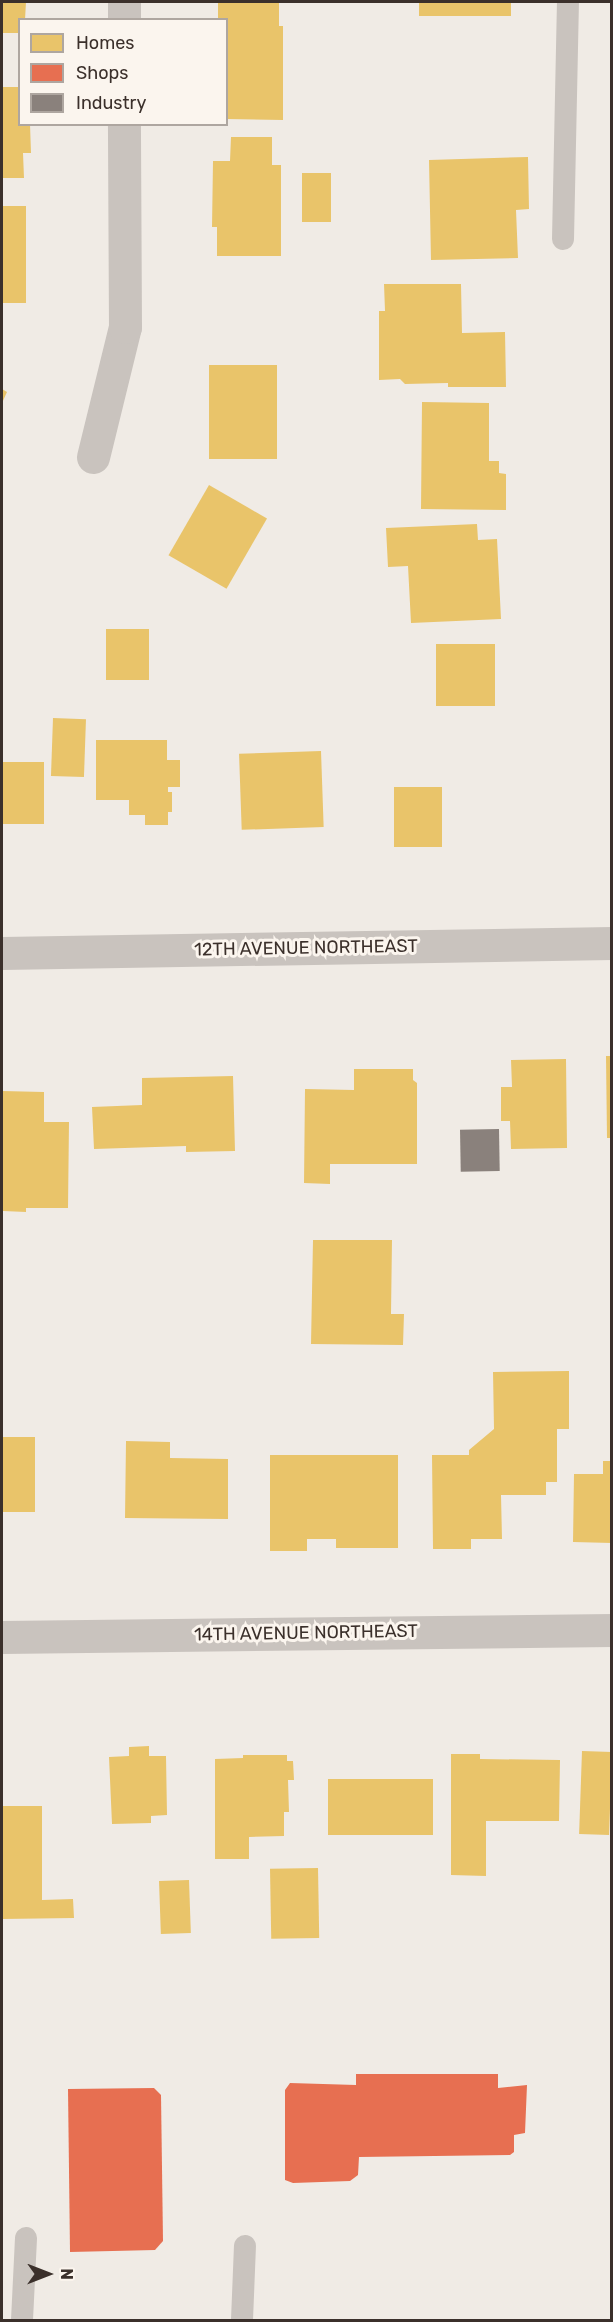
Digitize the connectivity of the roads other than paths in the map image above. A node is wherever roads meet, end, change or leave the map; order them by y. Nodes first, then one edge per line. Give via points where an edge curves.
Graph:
1 (124, 2) edge
2 (568, 2) edge
3 (124, 18) edge
4 (124, 126) edge
5 (564, 239) dead end
6 (93, 457) dead end
7 (612, 942) edge
8 (2, 953) edge
9 (612, 1630) edge
10 (2, 1637) edge
11 (26, 2238) dead end
12 (245, 2246) dead end
13 (22, 2320) edge
14 (242, 2320) edge

1 - 3 street
2 - 5 lane
4 - 6 street via 125,327
7 - 8 street, 12TH AVENUE NORTHEAST
9 - 10 street, 14TH AVENUE NORTHEAST
11 - 13 lane
12 - 14 lane

